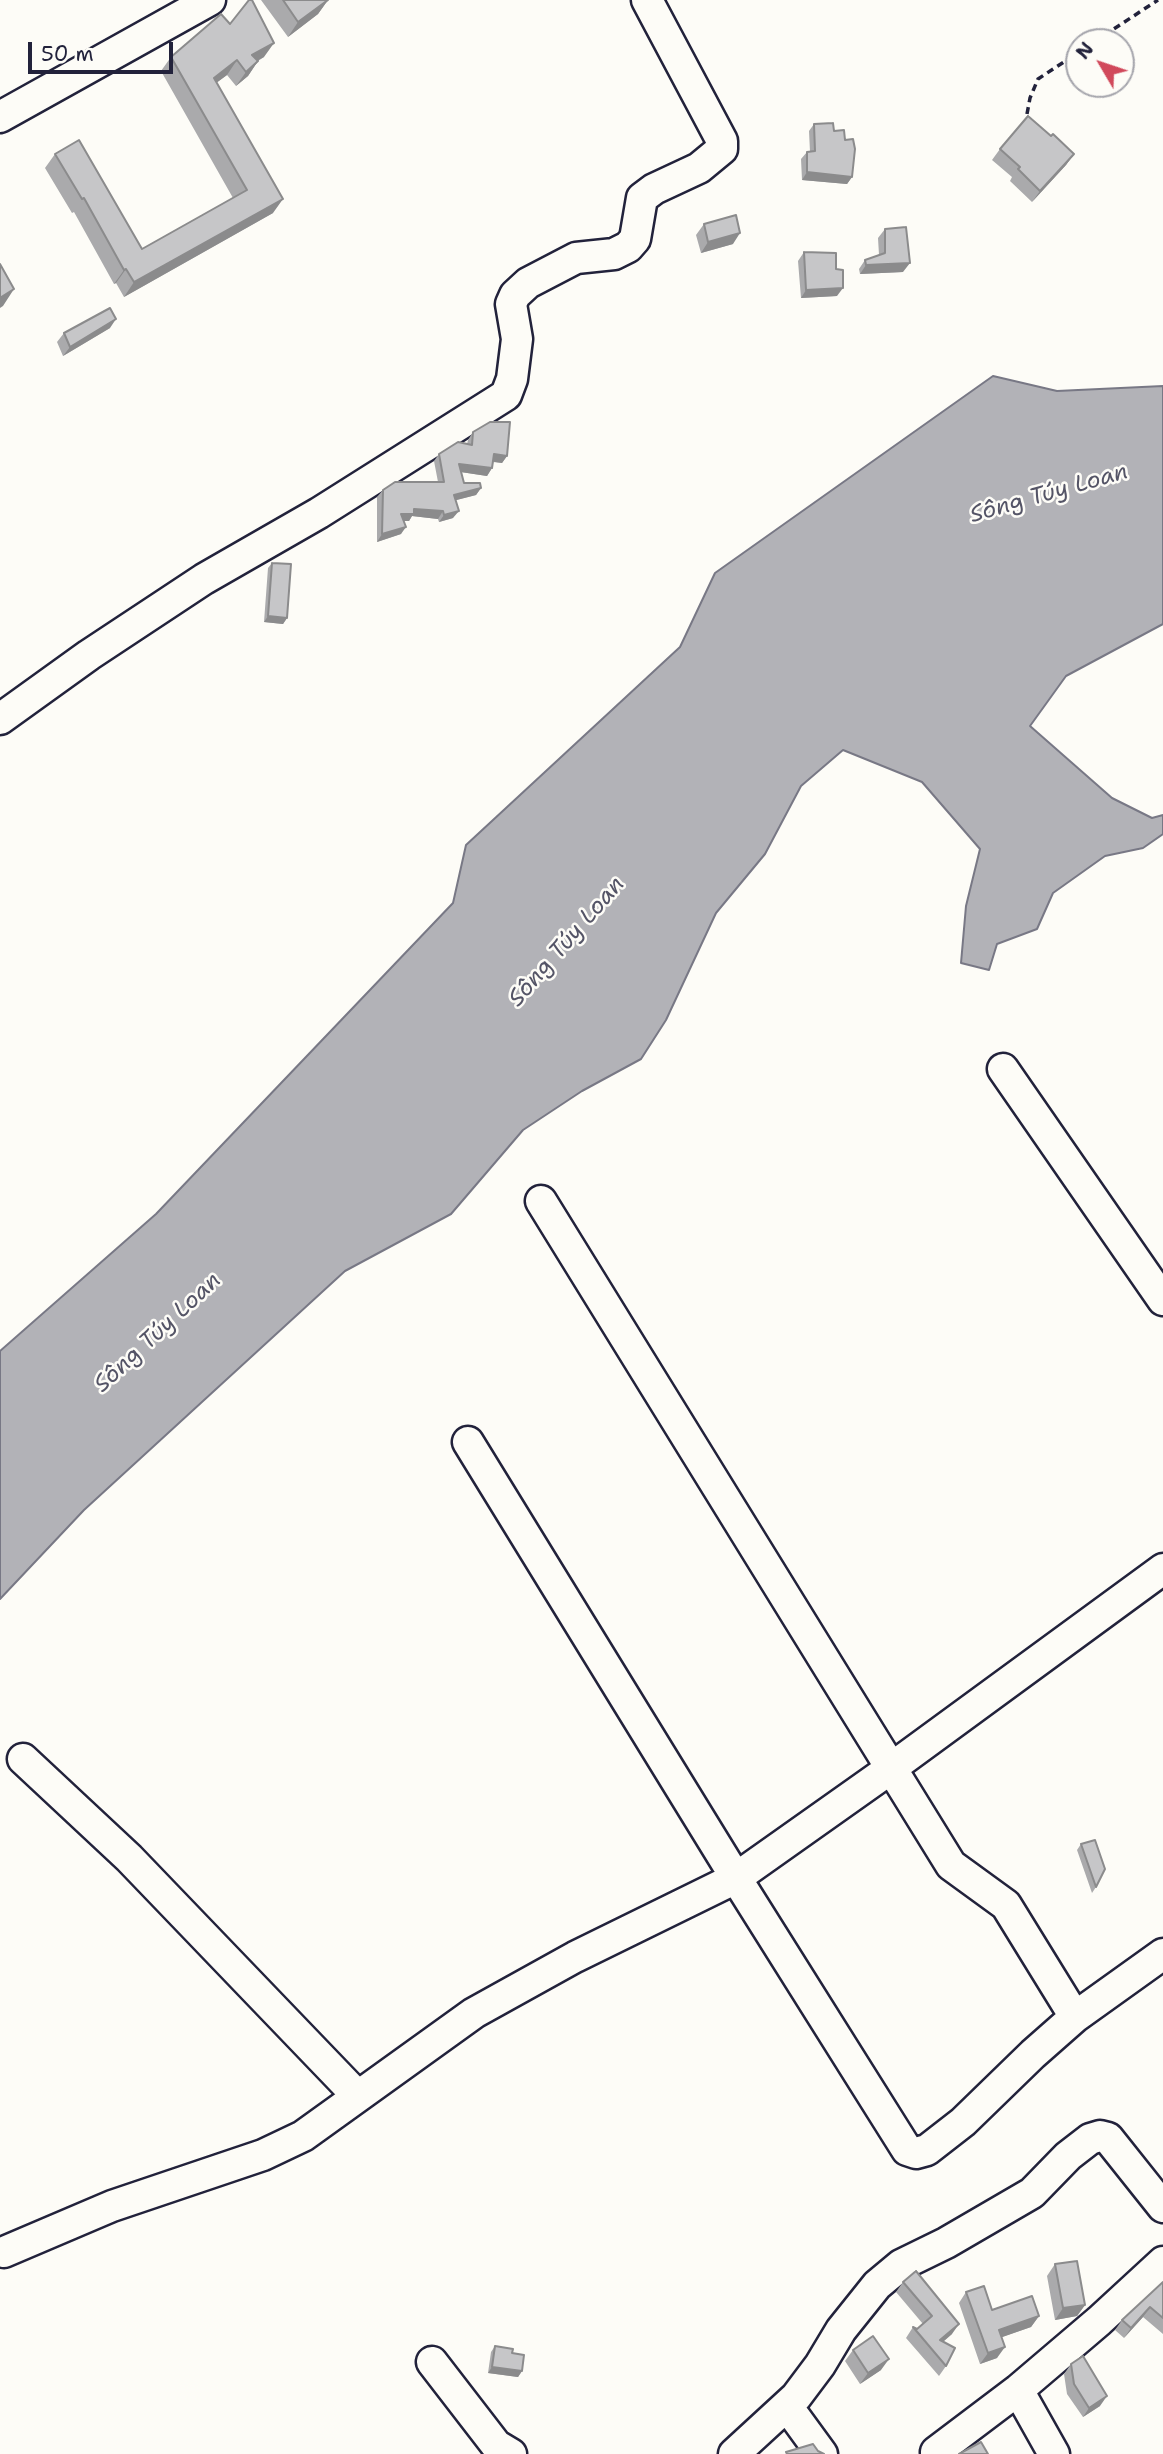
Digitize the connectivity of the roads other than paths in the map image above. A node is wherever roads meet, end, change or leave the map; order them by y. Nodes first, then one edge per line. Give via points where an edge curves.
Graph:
1 (210, 0) edge
2 (647, 0) edge
3 (0, 117) edge
4 (0, 719) edge
5 (1003, 1069) dead end
6 (541, 1200) dead end
7 (1163, 1300) edge
8 (468, 1442) dead end
9 (1163, 1569) edge
10 (23, 1759) dead end
11 (890, 1769) junction
12 (736, 1878) junction
13 (1163, 1954) edge
14 (1075, 2017) junction
15 (354, 2098) junction
16 (1163, 2207) edge
17 (4, 2252) dead end
18 (1163, 2262) edge
19 (432, 2362) dead end
20 (1018, 2390) junction
21 (787, 2406) junction
22 (496, 2451) edge
23 (936, 2452) dead end
24 (734, 2454) edge
25 (822, 2454) edge
26 (1054, 2454) edge

1 - 3 street
2 - 4 street via 722,141 722,149 699,168 642,198 635,239 628,247 614,254 576,258 528,283 515,295 517,340 506,395 204,579
5 - 7 street
6 - 11 street
8 - 12 street
9 - 11 street
10 - 15 street via 128,1858 349,2087
11 - 12 street
11 - 14 street via 951,1865 1016,1917
12 - 14 street via 907,2150 927,2150 963,2122
12 - 15 street via 575,1957 474,2013
13 - 14 street
15 - 17 street via 303,2136 263,2155 112,2206
16 - 21 street via 1108,2138 1090,2139 1032,2193 901,2265 877,2285
18 - 20 street
19 - 22 street
20 - 23 street
20 - 26 street
21 - 24 street
21 - 25 street

